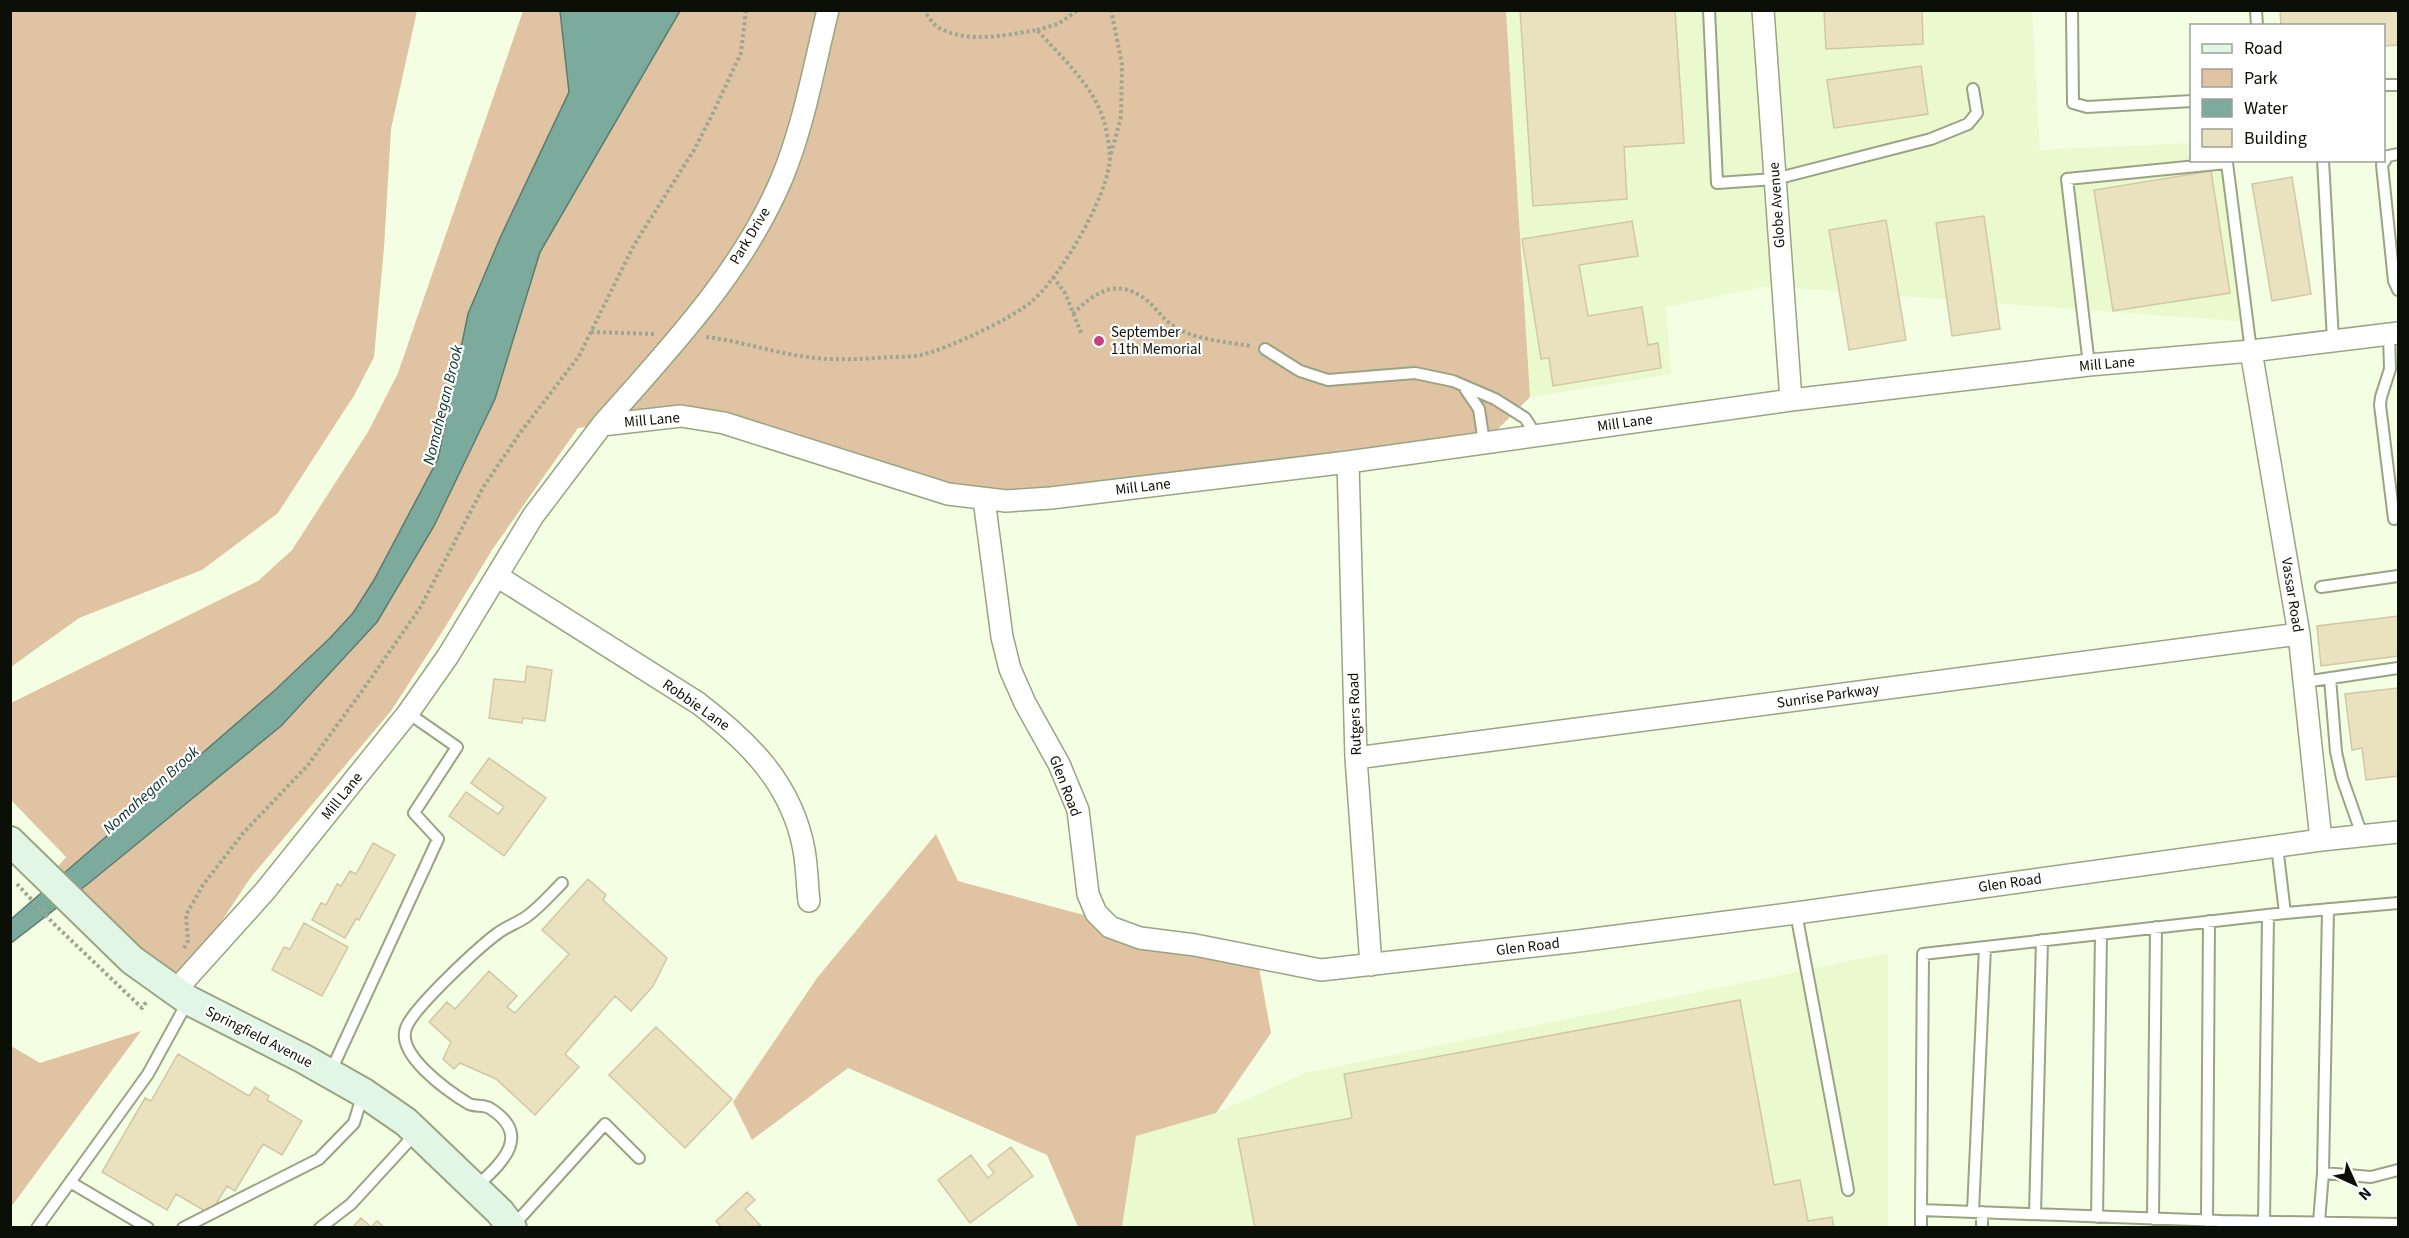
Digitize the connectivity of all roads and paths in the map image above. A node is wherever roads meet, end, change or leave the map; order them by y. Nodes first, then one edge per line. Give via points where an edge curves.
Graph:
1 (746, 10) edge
2 (828, 10) edge
3 (924, 10) edge
4 (1078, 10) edge
5 (1111, 10) edge
6 (1709, 10) edge
7 (1763, 10) edge
8 (2072, 10) edge
9 (1037, 30) junction
10 (1973, 89) dead end
11 (2190, 100) edge
12 (2398, 154) edge
13 (1110, 158) junction
14 (2385, 160) edge
15 (2230, 162) edge
16 (2323, 162) edge
17 (2384, 162) edge
18 (1775, 179) junction
19 (1053, 277) junction
20 (2398, 290) edge
21 (1073, 314) junction
22 (591, 332) junction
23 (2394, 333) edge
24 (682, 335) junction
25 (1083, 335) dead end
26 (2333, 340) junction
27 (1265, 349) joint
28 (2251, 351) junction
29 (2089, 365) junction
30 (2398, 379) edge
31 (2385, 385) junction
32 (1464, 387) junction
33 (1791, 400) junction
34 (602, 425) junction
35 (1536, 435) junction
36 (1484, 442) junction
37 (1348, 462) junction
38 (984, 499) junction
39 (2396, 519) edge
40 (496, 576) junction
41 (2398, 576) edge
42 (2320, 587) dead end
43 (2299, 634) junction
44 (2398, 668) edge
45 (2330, 678) junction
46 (2304, 682) junction
47 (408, 713) junction
48 (1356, 758) junction
49 (2398, 832) edge
50 (2362, 835) junction
51 (2321, 840) junction
52 (10, 841) edge
53 (2277, 846) junction
54 (562, 883) dead end
55 (36, 886) junction
56 (809, 901) dead end
57 (2398, 903) edge
58 (2328, 909) junction
59 (1796, 913) junction
60 (2285, 913) junction
61 (2268, 915) junction
62 (2210, 921) junction
63 (2157, 927) junction
64 (2101, 934) junction
65 (2042, 940) junction
66 (188, 941) dead end
67 (1985, 947) junction
68 (1371, 965) junction
69 (182, 996) junction
70 (142, 1008) dead end
71 (329, 1074) junction
72 (364, 1093) junction
73 (417, 1132) junction
74 (639, 1158) dead end
75 (2398, 1170) edge
76 (2323, 1173) junction
77 (69, 1182) junction
78 (475, 1188) junction
79 (1848, 1190) dead end
80 (1921, 1210) junction
81 (1978, 1212) junction
82 (2035, 1214) junction
83 (2097, 1216) junction
84 (2153, 1219) junction
85 (2207, 1221) junction
86 (2264, 1222) junction
87 (2319, 1222) junction
88 (2221, 1224) edge
89 (2398, 1224) edge
90 (37, 1227) edge
91 (148, 1227) edge
92 (183, 1227) edge
93 (322, 1227) edge
94 (512, 1227) edge
95 (1921, 1227) edge
96 (1982, 1227) edge

1 - 22 path via 741,53 712,115 634,245
2 - 24 street, Park Drive via 782,178 727,275
3 - 9 path via 938,27 968,37
4 - 9 path via 1058,24
5 - 13 path via 1122,64 1121,117
6 - 18 lane via 1717,183
7 - 18 street, Globe Avenue
8 - 11 lane via 2073,103 2087,107
9 - 13 path via 1098,104
10 - 18 lane via 1977,113 1968,124 1931,140
12 - 14 lane
13 - 19 path via 1080,240
15 - 28 lane
15 - 29 lane via 2067,179
16 - 26 lane
17 - 20 lane
18 - 33 street, Globe Avenue
19 - 21 path
19 - 24 path via 1032,302 1012,314 921,355 835,360 734,340
21 - 25 path
21 - 27 path via 1087,300 1114,288 1131,291 1173,327 1189,334
22 - 24 path
22 - 66 path via 579,356 484,486 420,608 369,682 308,765 244,832 203,885 186,915
23 - 26 street, Mill Lane
23 - 31 lane
24 - 34 street, Park Drive
26 - 28 street, Mill Lane
27 - 32 lane via 1299,371 1328,380 1416,373
28 - 29 street, Mill Lane
28 - 43 street, Vassar Road
29 - 33 street, Mill Lane
30 - 31 lane
31 - 39 lane via 2380,405
32 - 35 lane via 1495,399 1525,418
32 - 36 lane via 1479,410
33 - 35 street, Mill Lane
34 - 38 street, Mill Lane via 681,416 724,423 948,494
34 - 40 street, Mill Lane via 533,516
35 - 36 street, Mill Lane
36 - 37 street, Mill Lane
37 - 38 street, Mill Lane via 1051,498
37 - 48 street, Rutgers Road
38 - 68 street, Glen Road via 1002,637 1010,669 1078,810 1088,894 1096,913 1110,927 1140,938 1321,970
40 - 47 street, Mill Lane
40 - 56 street, Robbie Lane via 699,703 754,752 775,777 792,810 804,849
41 - 42 lane
43 - 46 street, Vassar Road
43 - 48 street, Sunrise Parkway
44 - 45 lane
45 - 46 lane
45 - 50 lane via 2336,752
46 - 51 street, Vassar Road
47 - 69 street, Mill Lane
47 - 71 lane via 457,747 414,813 438,839
48 - 68 street, Rutgers Road
49 - 50 street, Glen Road
50 - 51 street, Glen Road
51 - 53 street, Glen Road
52 - 55 main road, Springfield Avenue
53 - 59 street, Glen Road
53 - 60 lane
54 - 78 lane via 526,917 498,933 420,1006 405,1028 411,1056 472,1105 489,1107 499,1114 510,1129 511,1146 504,1160
55 - 69 main road, Springfield Avenue via 73,902 132,960
55 - 70 path via 53,923
57 - 58 lane
58 - 60 lane
58 - 76 lane
59 - 68 street, Glen Road
59 - 79 lane
60 - 61 lane
61 - 62 lane
61 - 86 lane
62 - 63 lane
62 - 85 lane
63 - 64 lane
63 - 84 lane
64 - 65 lane
64 - 83 lane
65 - 67 lane
65 - 82 lane
67 - 80 lane via 1923,954
67 - 81 lane
69 - 71 main road, Springfield Avenue
69 - 77 lane via 148,1074
71 - 72 main road, Springfield Avenue
72 - 73 main road, Springfield Avenue
72 - 92 lane via 354,1123 319,1159
73 - 78 main road, Springfield Avenue
73 - 93 lane via 351,1204
74 - 94 lane via 604,1124
75 - 76 lane via 2372,1177
76 - 87 lane
77 - 90 lane
77 - 91 lane
78 - 94 main road, Springfield Avenue
80 - 81 lane
80 - 95 lane
81 - 82 lane
81 - 96 lane
82 - 83 lane
83 - 84 lane
84 - 85 lane
85 - 88 lane
86 - 87 lane
86 - 88 lane
87 - 89 lane

